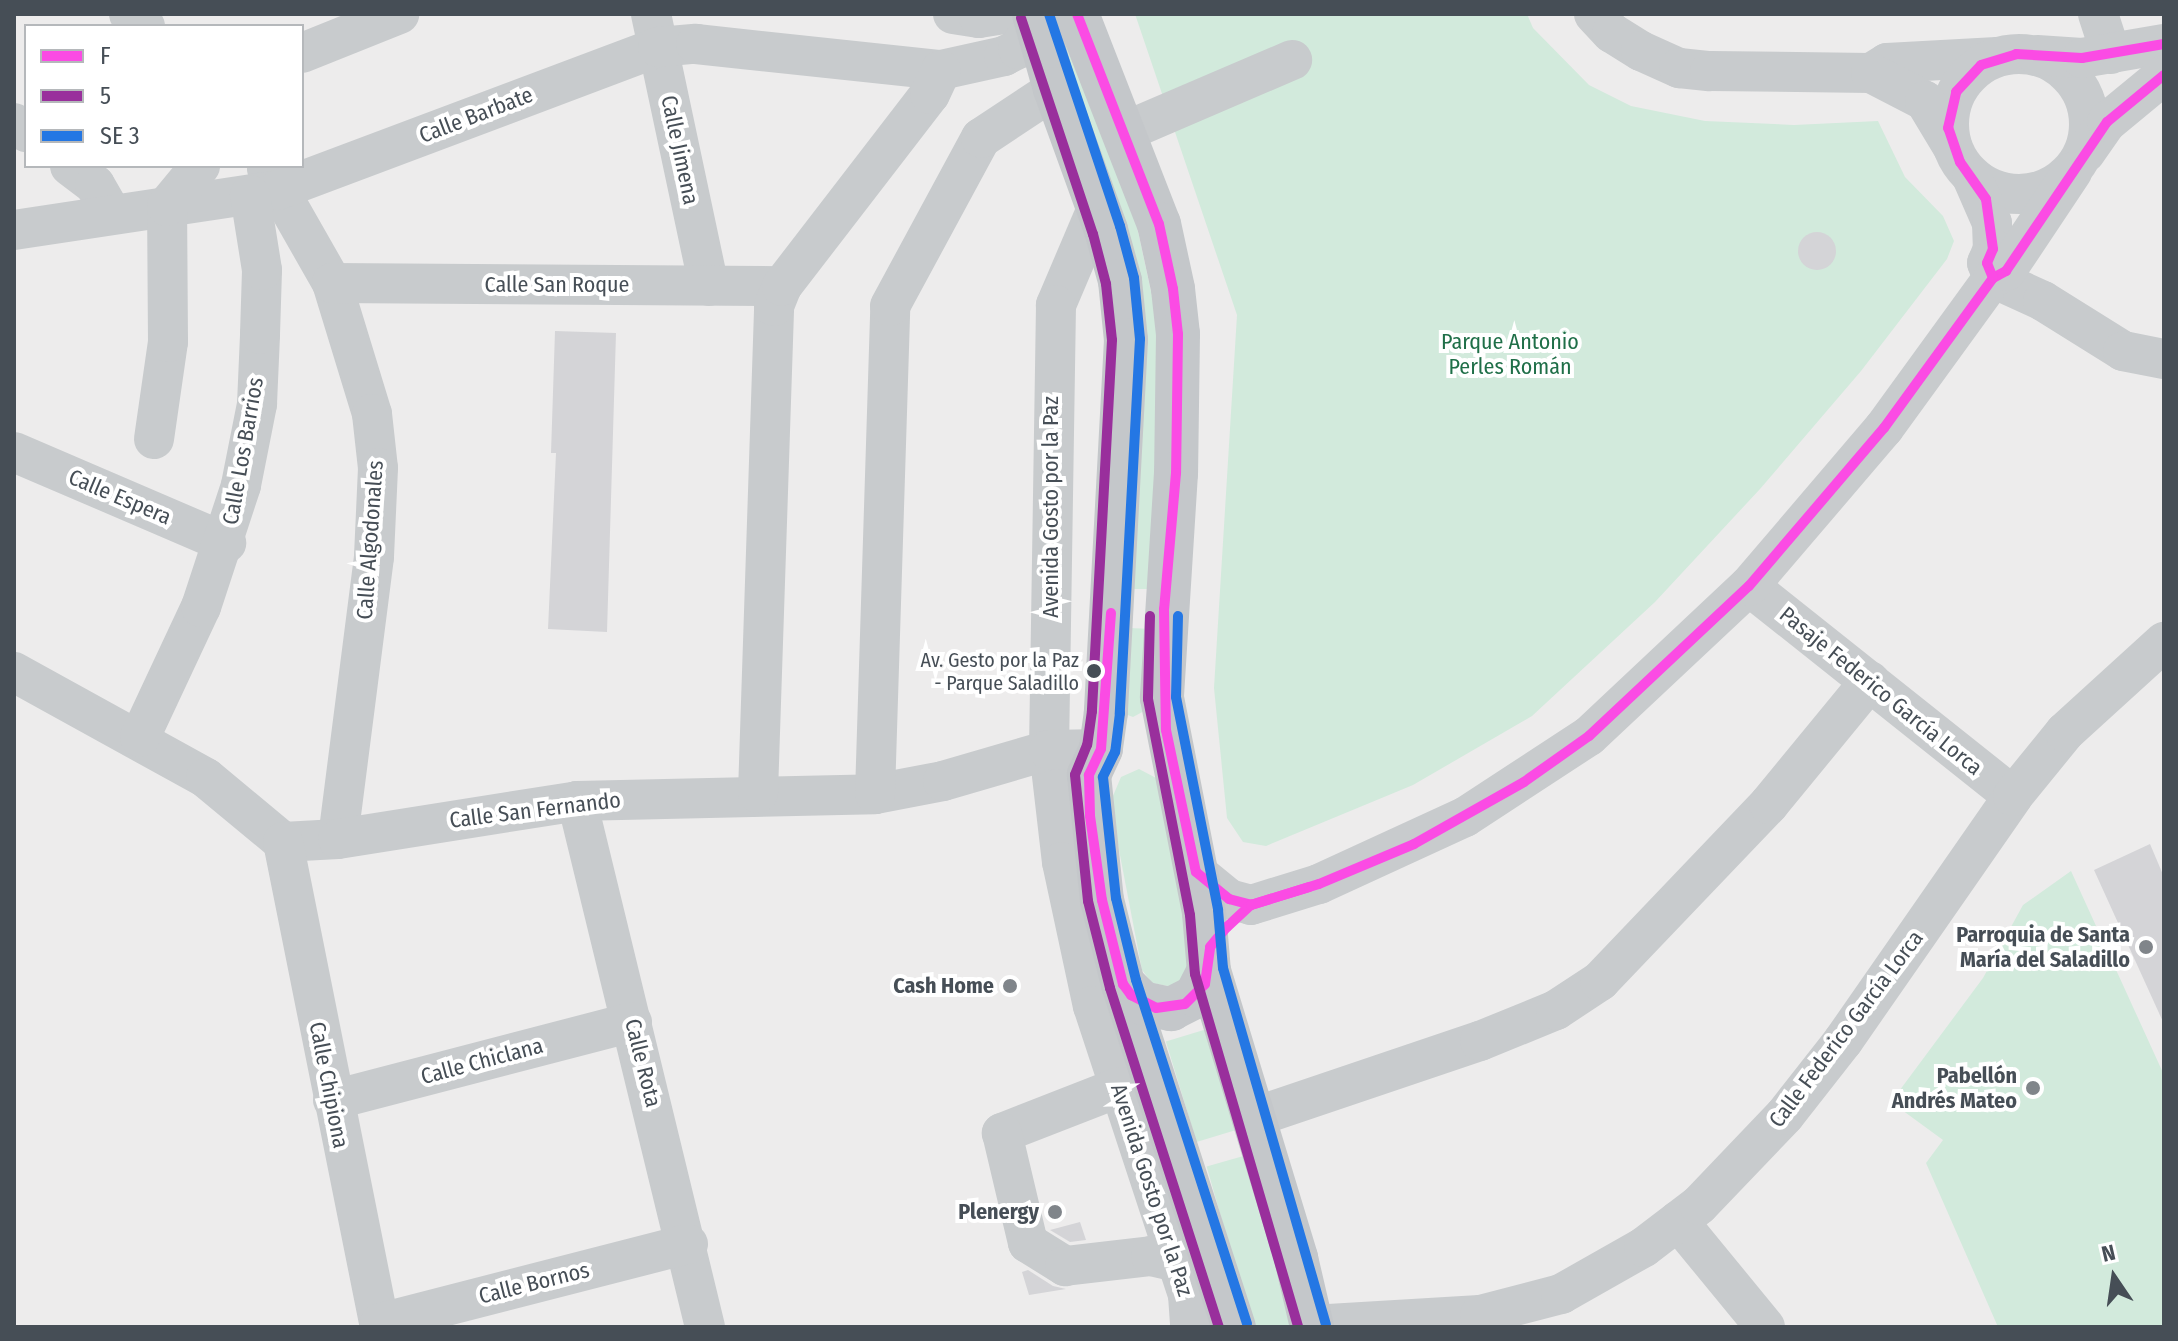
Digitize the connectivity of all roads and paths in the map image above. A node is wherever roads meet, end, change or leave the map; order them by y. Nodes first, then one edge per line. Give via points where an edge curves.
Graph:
1 (399, 14) edge
2 (953, 14) edge
3 (1594, 14) edge
4 (2098, 14) edge
5 (1038, 16) edge
6 (655, 30) edge
7 (2164, 44) edge
8 (304, 52) edge
9 (2111, 54) junction
10 (2016, 56) junction
11 (1292, 60) dead end
12 (941, 70) junction
13 (1871, 73) junction
14 (2164, 75) edge
15 (1055, 89) junction
16 (1124, 132) junction
17 (1962, 161) junction
18 (2077, 164) junction
19 (73, 168) edge
20 (198, 168) edge
21 (264, 184) edge
22 (167, 206) junction
23 (1098, 206) junction
24 (112, 215) junction
25 (14, 230) edge
26 (1993, 278) junction
27 (332, 283) junction
28 (709, 286) junction
29 (782, 286) junction
30 (2164, 359) edge
31 (154, 439) dead end
32 (14, 452) edge
33 (226, 543) junction
34 (1749, 586) junction
35 (2164, 642) edge
36 (14, 672) edge
37 (1870, 681) junction
38 (140, 737) junction
39 (1101, 749) junction
40 (1049, 750) junction
41 (1174, 760) junction
42 (758, 793) junction
43 (875, 794) junction
44 (2013, 796) junction
45 (577, 801) junction
46 (338, 839) junction
47 (283, 842) junction
48 (1196, 872) junction
49 (1251, 905) junction
50 (1210, 959) junction
51 (1123, 984) junction
52 (632, 1022) junction
53 (1120, 1087) junction
54 (333, 1100) junction
55 (1252, 1118) junction
56 (1678, 1221) junction
57 (688, 1244) junction
58 (1178, 1262) junction
59 (1229, 1322) edge
60 (380, 1325) edge
61 (1312, 1326) edge
62 (705, 1327) edge
63 (1190, 1327) edge
64 (1765, 1327) edge

1 - 8 street
2 - 5 street
3 - 13 street via 1612,33 1679,68 1752,75
4 - 9 street
5 - 12 street, Calle Barbate via 1018,49
5 - 15 main road
5 - 16 main road
6 - 12 street, Calle Barbate via 696,44
6 - 21 street, Calle Barbate
6 - 28 street, Calle Jimena
7 - 9 street
9 - 10 street
10 - 13 street via 1887,63
10 - 17 street via 1981,65 1956,92 1948,128
10 - 18 street via 2052,61 2079,86 2090,121
11 - 16 street
12 - 29 street via 930,94
13 - 17 street via 1925,101
14 - 18 street via 2107,122
15 - 23 main road
15 - 43 street via 981,138 890,306
16 - 41 main road via 1159,224 1178,334 1162,698
17 - 18 street via 1987,187 2023,195 2050,188
17 - 26 street via 1992,223 1993,249 1987,263
18 - 26 street via 2006,271
19 - 24 street via 95,185
20 - 22 street
21 - 22 street, Calle Barbate
21 - 27 street, Calle Algodonales
21 - 33 street, Calle Los Barrios via 257,404
22 - 24 street, Calle Barbate
22 - 31 street via 168,342
23 - 39 main road via 1120,281 1126,340
23 - 40 street, Avenida Gosto por la Paz via 1056,305
24 - 25 street, Calle Barbate
26 - 30 street via 2043,301 2123,351
26 - 34 street via 1884,428
27 - 28 street, Calle San Roque
27 - 46 street, Calle Algodonales via 372,414 378,468 374,557
28 - 29 street, Calle San Roque
29 - 42 street via 774,306
32 - 33 street, Calle Espera
33 - 38 street, Calle Los Barrios
34 - 37 street, Pasaje Federico García Lorca
34 - 49 street via 1589,736 1524,782 1414,844 1319,884
35 - 44 street, Calle Federico García Lorca via 2065,732
36 - 38 street
37 - 44 street, Pasaje Federico García Lorca
37 - 55 street via 1769,804 1600,981 1556,1010
38 - 47 street via 206,778
39 - 40 street, Calle San Fernando
39 - 41 main road via 1126,736 1141,736 1154,740
39 - 51 main road via 1089,775 1090,816 1102,900
40 - 43 street, Calle San Fernando via 943,781
40 - 53 street, Avenida Gosto por la Paz via 1076,935
41 - 48 main road
42 - 43 street, Calle San Fernando
42 - 45 street, Calle San Fernando
44 - 56 street, Calle Federico García Lorca via 1785,1115
45 - 46 street, Calle San Fernando
45 - 52 street, Calle Rota
46 - 47 street, Calle San Fernando
47 - 54 street, Calle Chipiona
48 - 49 street via 1213,890
48 - 50 main road
49 - 50 street
50 - 51 main road via 1196,996 1171,1009 1142,1003
50 - 55 main road
51 - 59 main road
52 - 54 street, Calle Chiclana
52 - 57 street, Calle Rota
53 - 58 street, Avenida Gosto por la Paz
53 - 58 street via 1002,1133 1028,1243 1065,1266 1151,1256
54 - 60 street, Calle Chipiona
55 - 61 main road
56 - 61 street, Calle Federico García Lorca via 1598,1276 1549,1297 1480,1315
56 - 64 street
57 - 60 street, Calle Bornos
57 - 62 street, Calle Rota
58 - 63 street, Avenida Gosto por la Paz

